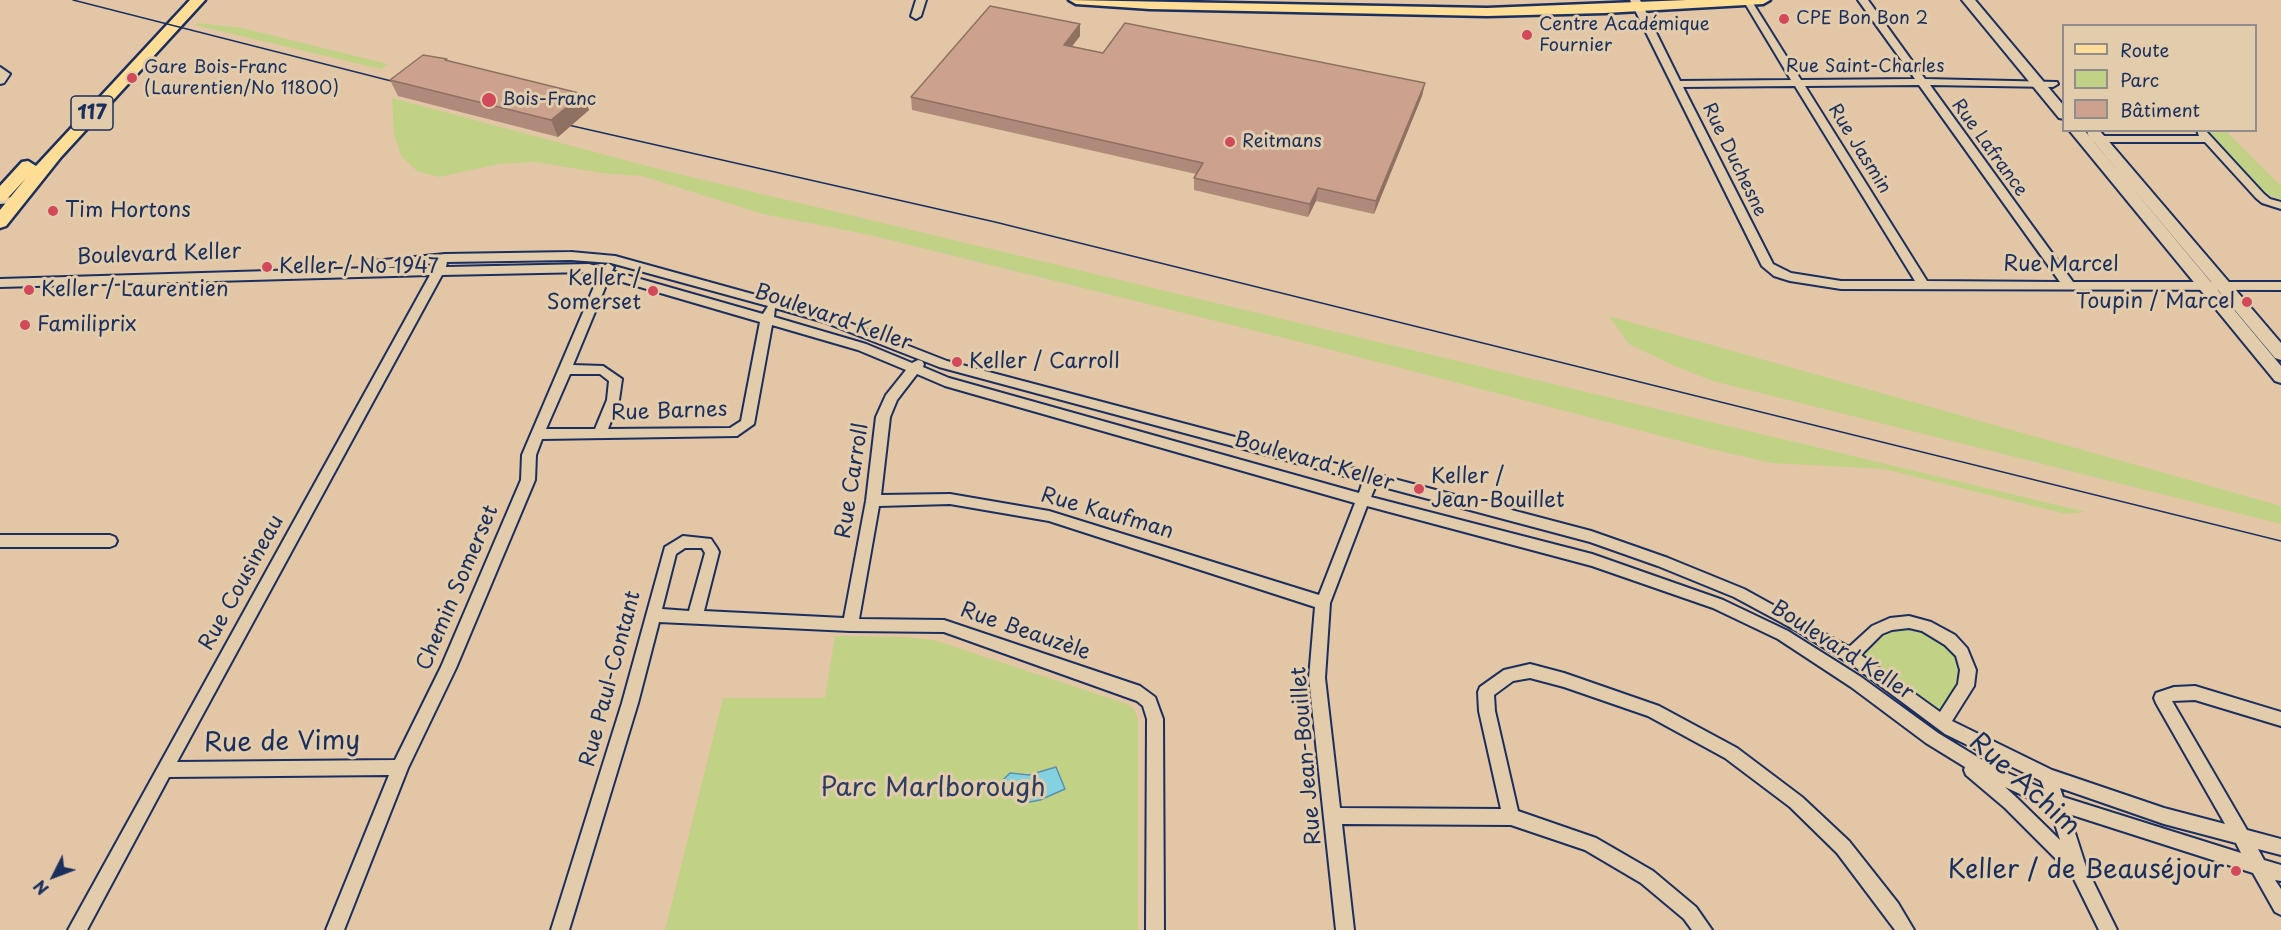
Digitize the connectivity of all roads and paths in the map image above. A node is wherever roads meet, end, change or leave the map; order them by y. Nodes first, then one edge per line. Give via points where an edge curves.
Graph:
1 (185, 0) edge
2 (198, 0) edge
3 (921, 0) edge
4 (1076, 0) edge
5 (1292, 0) edge
6 (1596, 0) edge
7 (1763, 0) edge
8 (1863, 0) edge
9 (1968, 0) edge
10 (1982, 0) edge
11 (1747, 1) edge
12 (1637, 4) edge
13 (916, 16) dead end
14 (176, 17) junction
15 (0, 70) edge
16 (0, 81) edge
17 (1921, 82) junction
18 (1799, 83) junction
19 (1678, 84) junction
20 (2038, 84) junction
21 (2053, 84) junction
22 (2062, 95) edge
23 (2062, 113) edge
24 (2088, 135) edge
25 (2203, 135) edge
26 (6, 199) edge
27 (2281, 206) edge
28 (0, 222) edge
29 (442, 264) junction
30 (608, 266) junction
31 (0, 283) edge
32 (1841, 285) joint
33 (1923, 285) junction
34 (2069, 285) junction
35 (2205, 285) junction
36 (2224, 286) junction
37 (2281, 286) edge
38 (773, 303) junction
39 (767, 318) junction
40 (2281, 354) edge
41 (926, 356) junction
42 (566, 369) junction
43 (914, 369) junction
44 (2281, 377) edge
45 (538, 434) junction
46 (599, 434) junction
47 (1371, 479) junction
48 (1364, 500) junction
49 (873, 501) junction
50 (0, 541) edge
51 (110, 541) dead end
52 (1323, 603) junction
53 (652, 615) junction
54 (695, 616) junction
55 (850, 625) junction
56 (1850, 656) junction
57 (2281, 718) edge
58 (1942, 722) junction
59 (1935, 740) junction
60 (400, 767) junction
61 (166, 770) junction
62 (2048, 776) junction
63 (2055, 802) junction
64 (1332, 816) junction
65 (1511, 817) junction
66 (2240, 837) junction
67 (2281, 847) edge
68 (2258, 867) junction
69 (2078, 869) junction
70 (2281, 873) edge
71 (2281, 906) edge
72 (77, 930) edge
73 (335, 930) edge
74 (560, 930) edge
75 (1155, 930) edge
76 (1345, 930) edge
77 (1703, 930) edge
78 (1905, 930) edge
79 (2108, 930) edge

1 - 14 main road, 117
2 - 14 main road, 117
3 - 13 street
4 - 12 main road via 1143,5 1487,12
5 - 6 main road
7 - 11 main road
8 - 17 street, Rue Lafrance
9 - 20 street
10 - 21 street
11 - 12 main road
11 - 18 street, Rue Jasmin
12 - 19 street, Rue Duchesne
14 - 26 main road, 117 via 55,153
15 - 16 street via 5,74
17 - 18 street, Rue Saint-Charles
17 - 20 street, Rue Saint-Charles
17 - 34 street, Rue Lafrance
18 - 19 street, Rue Saint-Charles
18 - 33 street, Rue Jasmin
19 - 32 street, Rue Duchesne via 1768,266 1790,277
20 - 21 street, Rue Saint-Charles
20 - 23 street
21 - 22 street
24 - 25 street
24 - 35 street
24 - 36 street
25 - 27 street via 2260,196
26 - 28 main road, 117
29 - 30 street, Boulevard Keller via 572,256
29 - 31 street, Boulevard Keller via 320,273
29 - 61 street, Rue Cousineau
30 - 38 street, Boulevard Keller
30 - 39 street, Boulevard Keller
30 - 42 street, Chemin Somerset
32 - 33 street, Rue Marcel
33 - 34 street, Rue Marcel
34 - 35 street, Rue Marcel
35 - 36 street, Rue Marcel
35 - 44 street
36 - 37 street, Rue Marcel
36 - 40 street
38 - 39 street, Rue Barnes
38 - 41 street, Boulevard Keller
39 - 43 street, Boulevard Keller via 862,347
39 - 46 street, Rue Barnes via 747,424 732,433
41 - 43 street, Rue Carroll
41 - 47 street, Boulevard Keller via 943,364
42 - 45 street, Chemin Somerset
42 - 46 street via 603,370 616,379 613,400
43 - 48 street, Boulevard Keller via 956,385
43 - 49 street, Rue Carroll via 891,398 883,417
45 - 46 street, Rue Barnes
45 - 60 street, Chemin Somerset via 529,455 528,480 448,668
47 - 48 street, Rue Jean-Bouillet
47 - 56 street, Boulevard Keller via 1591,537 1663,562 1739,593
48 - 52 street, Rue Jean-Bouillet
48 - 59 street, Boulevard Keller via 1592,560 1718,604 1783,635
49 - 52 street, Rue Kaufman via 950,499 1049,516
49 - 55 street, Rue Carroll
50 - 51 street
52 - 64 street, Rue Jean-Bouillet via 1317,678
53 - 54 street, Rue Beauzèle
53 - 54 street, Rue Paul-Contant via 670,551 683,542 705,543 712,552
53 - 74 street, Rue Paul-Contant via 630,703
54 - 55 street, Rue Beauzèle
55 - 75 street, Rue Beauzèle via 952,628 1134,691 1149,702 1155,720
56 - 58 street, Boulevard Keller
56 - 58 street via 1877,630 1890,624 1909,622 1926,626 1950,640 1962,653 1968,670 1966,686
57 - 66 street via 2195,693 2162,698
58 - 62 street, Boulevard Keller
59 - 63 street, Boulevard Keller via 1988,772
59 - 69 street, Rue Achim via 2011,803
60 - 61 street, Rue de Vimy
60 - 73 street, Chemin Somerset
61 - 72 street, Rue Cousineau
62 - 63 street, Rue Achim
62 - 66 street, Boulevard Keller
63 - 68 street, Boulevard Keller
63 - 69 street, Rue Achim
64 - 65 street
64 - 76 street, Rue Jean-Bouillet
65 - 77 street via 1590,844 1647,877 1690,913
65 - 78 street via 1486,692 1509,675 1530,671 1653,711 1731,753 1796,802 1843,847
66 - 67 street, Boulevard Keller
66 - 68 street
68 - 70 street, Boulevard Keller
68 - 71 street
69 - 79 street, Rue Achim

